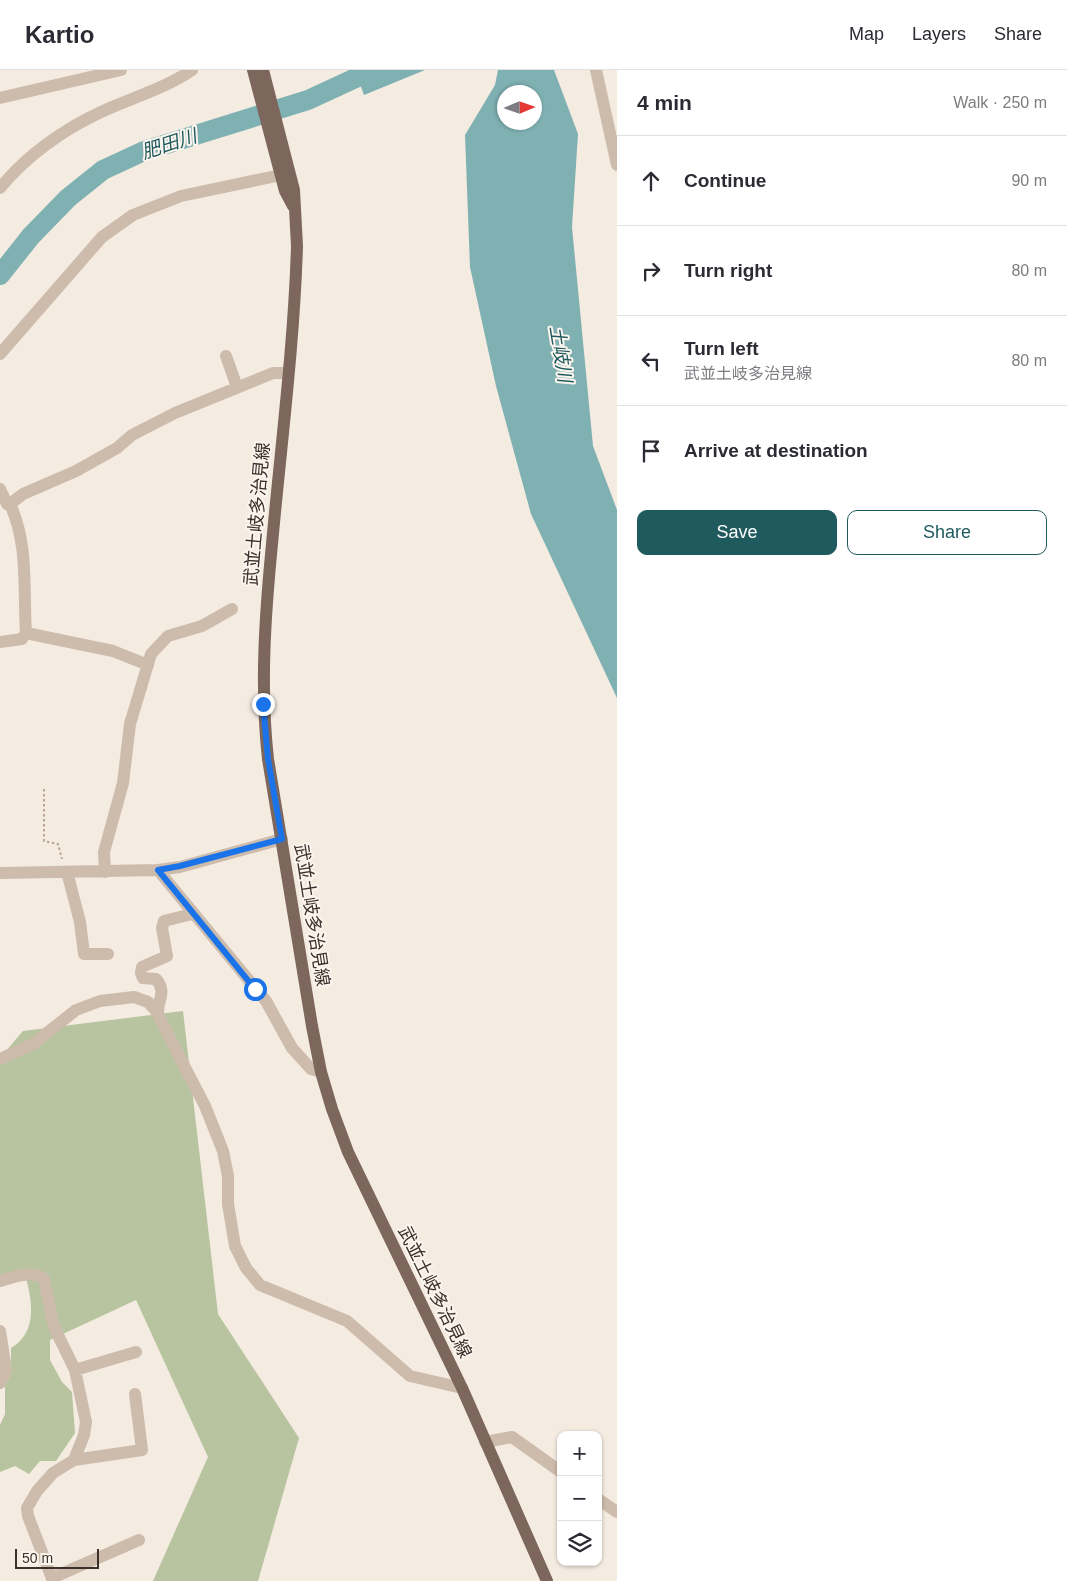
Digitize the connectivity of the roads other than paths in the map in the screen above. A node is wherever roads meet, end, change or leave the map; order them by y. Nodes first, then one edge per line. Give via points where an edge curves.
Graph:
1 (121, 70) edge
2 (192, 70) edge
3 (252, 70) edge
4 (263, 70) edge
5 (596, 70) edge
6 (0, 98) edge
7 (617, 165) edge
8 (283, 169) junction
9 (0, 188) edge
10 (0, 354) edge
11 (226, 356) dead end
12 (287, 373) junction
13 (237, 387) junction
14 (0, 489) edge
15 (5, 504) edge
16 (232, 609) dead end
17 (26, 632) junction
18 (0, 642) edge
19 (148, 665) junction
20 (282, 839) junction
21 (68, 866) junction
22 (0, 869) edge
23 (158, 870) junction
24 (104, 872) junction
25 (192, 914) junction
26 (108, 954) dead end
27 (157, 1012) junction
28 (0, 1059) edge
29 (321, 1072) junction
30 (0, 1282) edge
31 (0, 1331) edge
32 (136, 1352) dead end
33 (75, 1370) junction
34 (0, 1383) edge
35 (462, 1388) junction
36 (135, 1394) dead end
37 (485, 1442) junction
38 (74, 1460) junction
39 (557, 1469) edge
40 (602, 1502) edge
41 (617, 1512) edge
42 (139, 1540) dead end
43 (52, 1580) edge
44 (547, 1581) edge

1 - 6 street
2 - 9 street via 88,118 37,152
3 - 8 main road, 武並土岐多治見線
4 - 8 main road, 武並土岐多治見線
5 - 7 street
8 - 10 street via 181,196 132,216 102,237
8 - 12 main road, 武並土岐多治見線 via 294,190 296,262
11 - 13 street
12 - 13 street via 272,373
12 - 20 main road, 武並土岐多治見線 via 267,598 263,685 268,759
13 - 15 street via 175,413 132,435 117,448 76,471
14 - 15 street
15 - 17 street via 19,524
16 - 19 street via 202,626 178,632 164,640 151,654
17 - 18 street via 22,639
17 - 19 street via 113,652
19 - 24 street via 130,724 124,783 104,852
20 - 23 street
20 - 29 main road, 武並土岐多治見線
21 - 22 street
21 - 24 street
21 - 26 street via 84,954
23 - 24 street
23 - 25 street
25 - 27 street via 164,921 162,928 167,956 140,969 143,978 156,979 163,992
25 - 29 street via 266,1001 292,1048 311,1069
27 - 28 street via 148,1002 134,997 100,1000 76,1010 33,1044
27 - 35 street via 224,1151 235,1246 246,1268 260,1285 347,1320 410,1376
29 - 35 main road, 武並土岐多治見線 via 348,1152
30 - 33 street via 30,1274 44,1279 54,1327
31 - 34 street via 6,1370
32 - 33 street
33 - 38 street via 86,1422
35 - 37 main road, 武並土岐多治見線
36 - 38 street via 142,1450
37 - 39 street via 512,1437
37 - 44 main road, 武並土岐多治見線
38 - 43 street via 53,1473 37,1491 28,1508 28,1516
40 - 41 street
42 - 43 street

